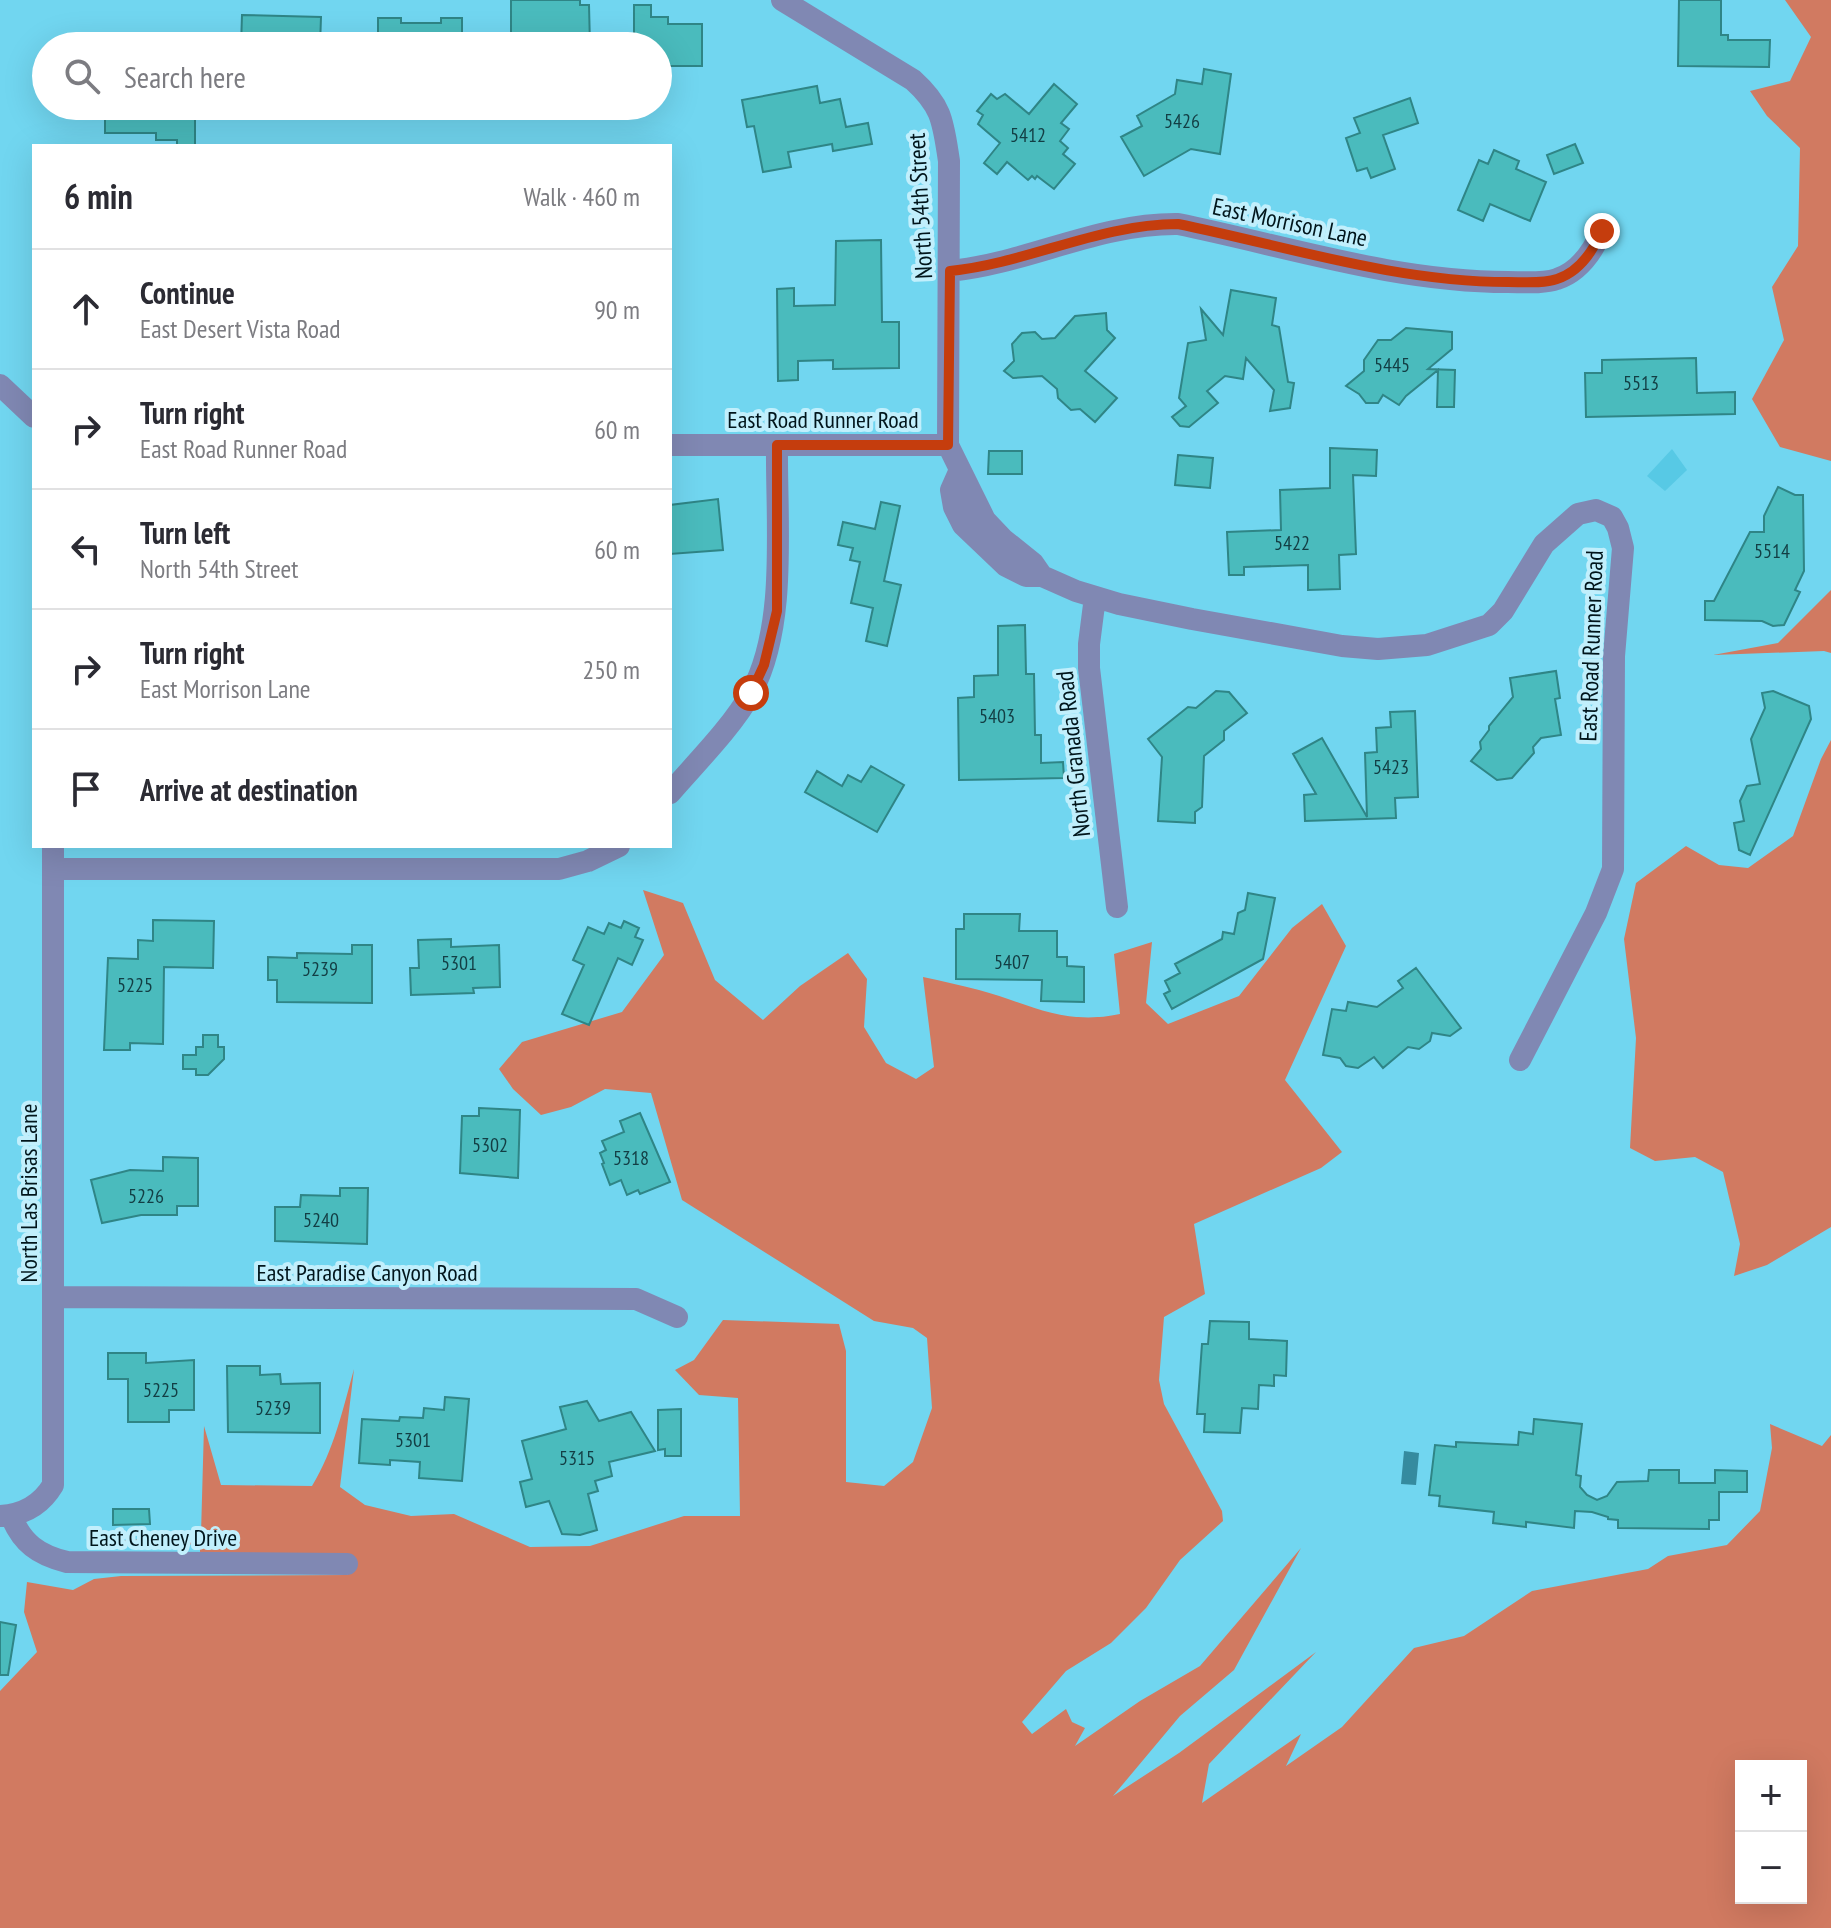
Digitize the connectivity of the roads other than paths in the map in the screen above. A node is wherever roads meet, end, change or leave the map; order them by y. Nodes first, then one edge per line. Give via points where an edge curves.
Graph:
1 (782, 0) edge
2 (1602, 231) dead end
3 (950, 271) junction
4 (0, 385) edge
5 (32, 415) edge
6 (672, 445) edge
7 (777, 445) junction
8 (948, 445) junction
9 (1095, 597) junction
10 (672, 791) edge
11 (53, 848) edge
12 (615, 848) edge
13 (53, 869) junction
14 (1117, 907) dead end
15 (1520, 1060) dead end
16 (54, 1297) junction
17 (677, 1317) dead end
18 (5, 1516) edge
19 (347, 1564) dead end

1 - 3 street, North 54th Street via 913,80 942,116 949,161
2 - 3 street, East Morrison Lane via 1580,264 1557,279 1520,282 1386,269 1178,224 1111,231 984,267
3 - 8 street, North 54th Street
4 - 5 street
6 - 7 street, East Road Runner Road
7 - 8 street, East Road Runner Road
7 - 10 street via 777,611 764,665 739,712
8 - 9 street, East Road Runner Road via 959,472 951,490 963,525 1006,566
9 - 14 street, North Granada Road via 1089,668
9 - 15 street, East Road Runner Road via 1342,646 1427,645 1489,625 1544,544 1578,514 1596,510 1612,517 1623,548 1614,656 1613,869
11 - 13 street, North Las Brisas Lane
12 - 13 street via 559,869
13 - 16 street, North Las Brisas Lane
16 - 17 street, East Paradise Canyon Road via 636,1299
16 - 18 street, North Las Brisas Lane via 53,1485 31,1509
18 - 19 street, East Cheney Drive via 30,1547 67,1562

